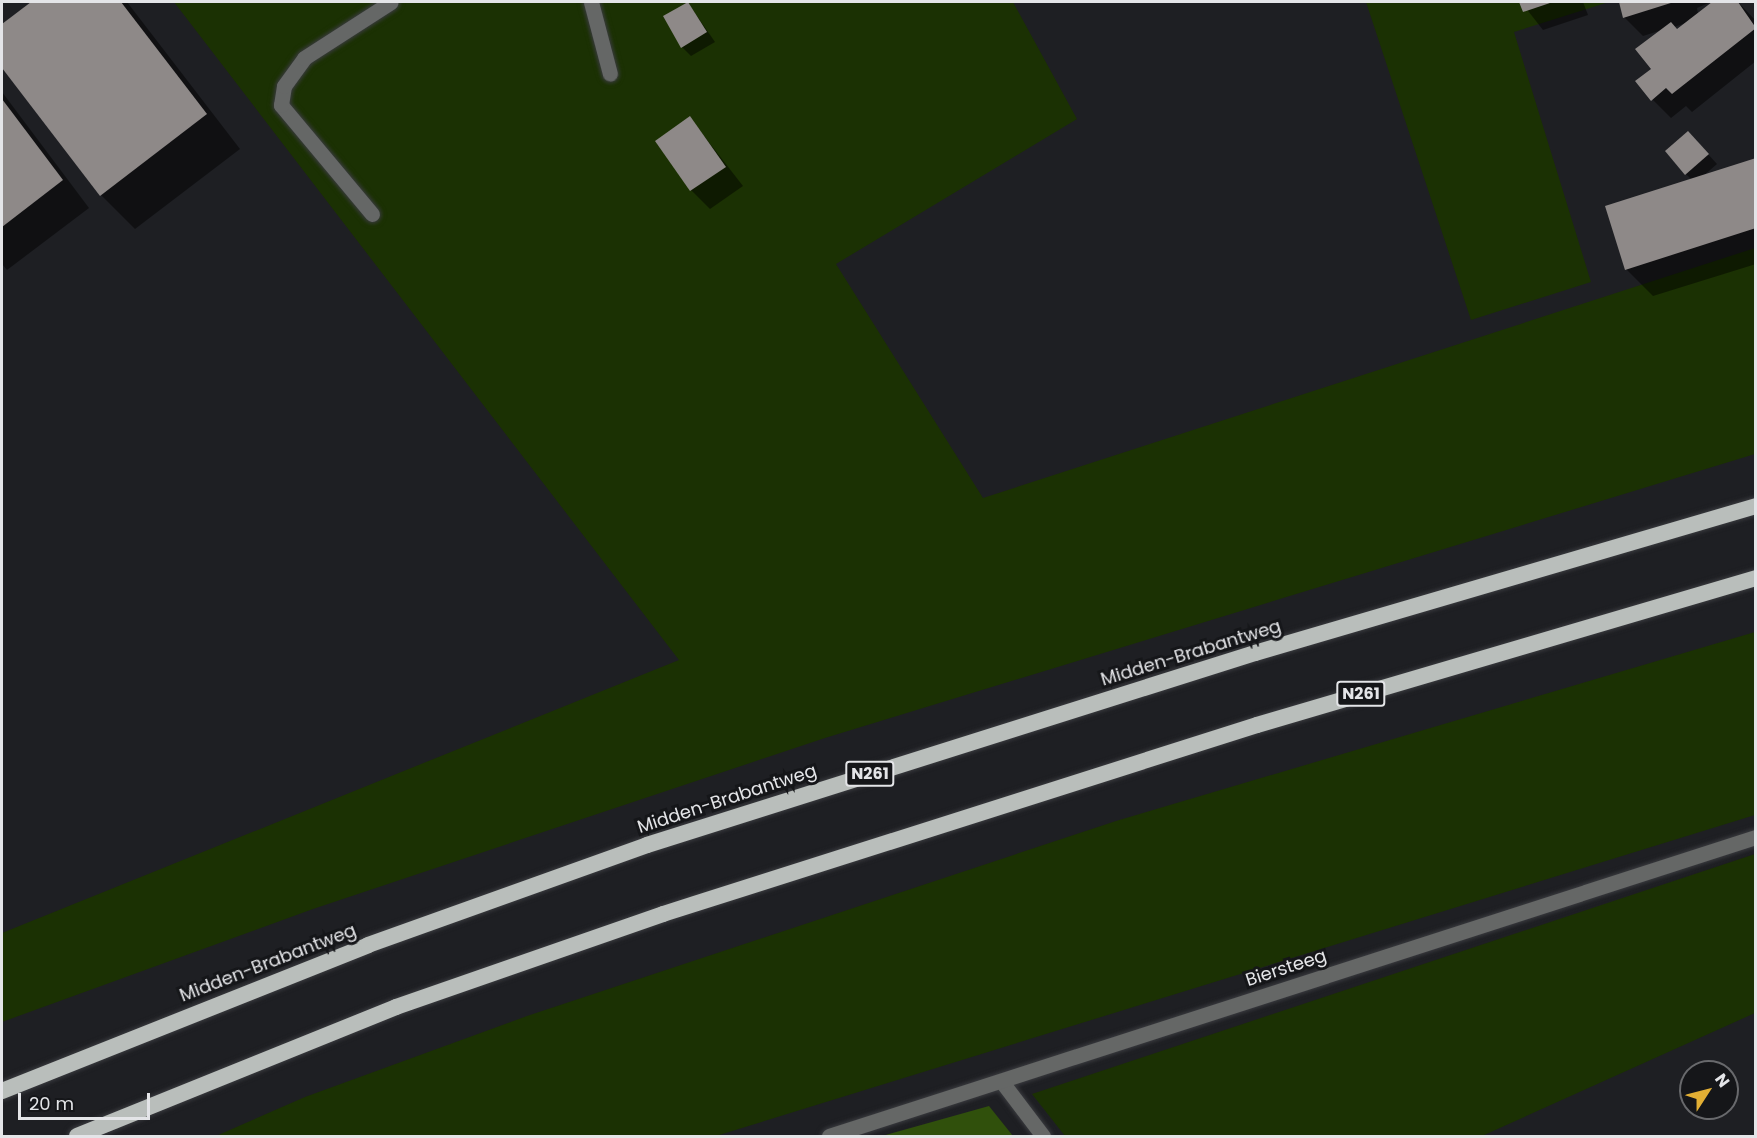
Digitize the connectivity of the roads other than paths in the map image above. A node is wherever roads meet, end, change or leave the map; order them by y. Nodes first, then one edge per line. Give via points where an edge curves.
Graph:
1 (391, 2) edge
2 (591, 2) edge
3 (610, 74) dead end
4 (372, 214) dead end
5 (1755, 506) edge
6 (1755, 578) edge
7 (1755, 837) edge
8 (1002, 1082) junction
9 (2, 1091) edge
10 (170, 1098) junction
11 (77, 1137) edge
12 (107, 1137) edge
13 (829, 1137) edge
14 (1043, 1137) edge

1 - 4 street via 304,58 284,86 280,105
2 - 3 street
5 - 9 highway, Midden-Brabantweg / N261 via 1256,653 646,845 368,945
6 - 10 highway, N261 via 1246,728 686,907 396,1007
7 - 8 street, Biersteeg
8 - 13 street, Biersteeg
8 - 14 street
10 - 11 highway, N261
10 - 12 highway, N261

